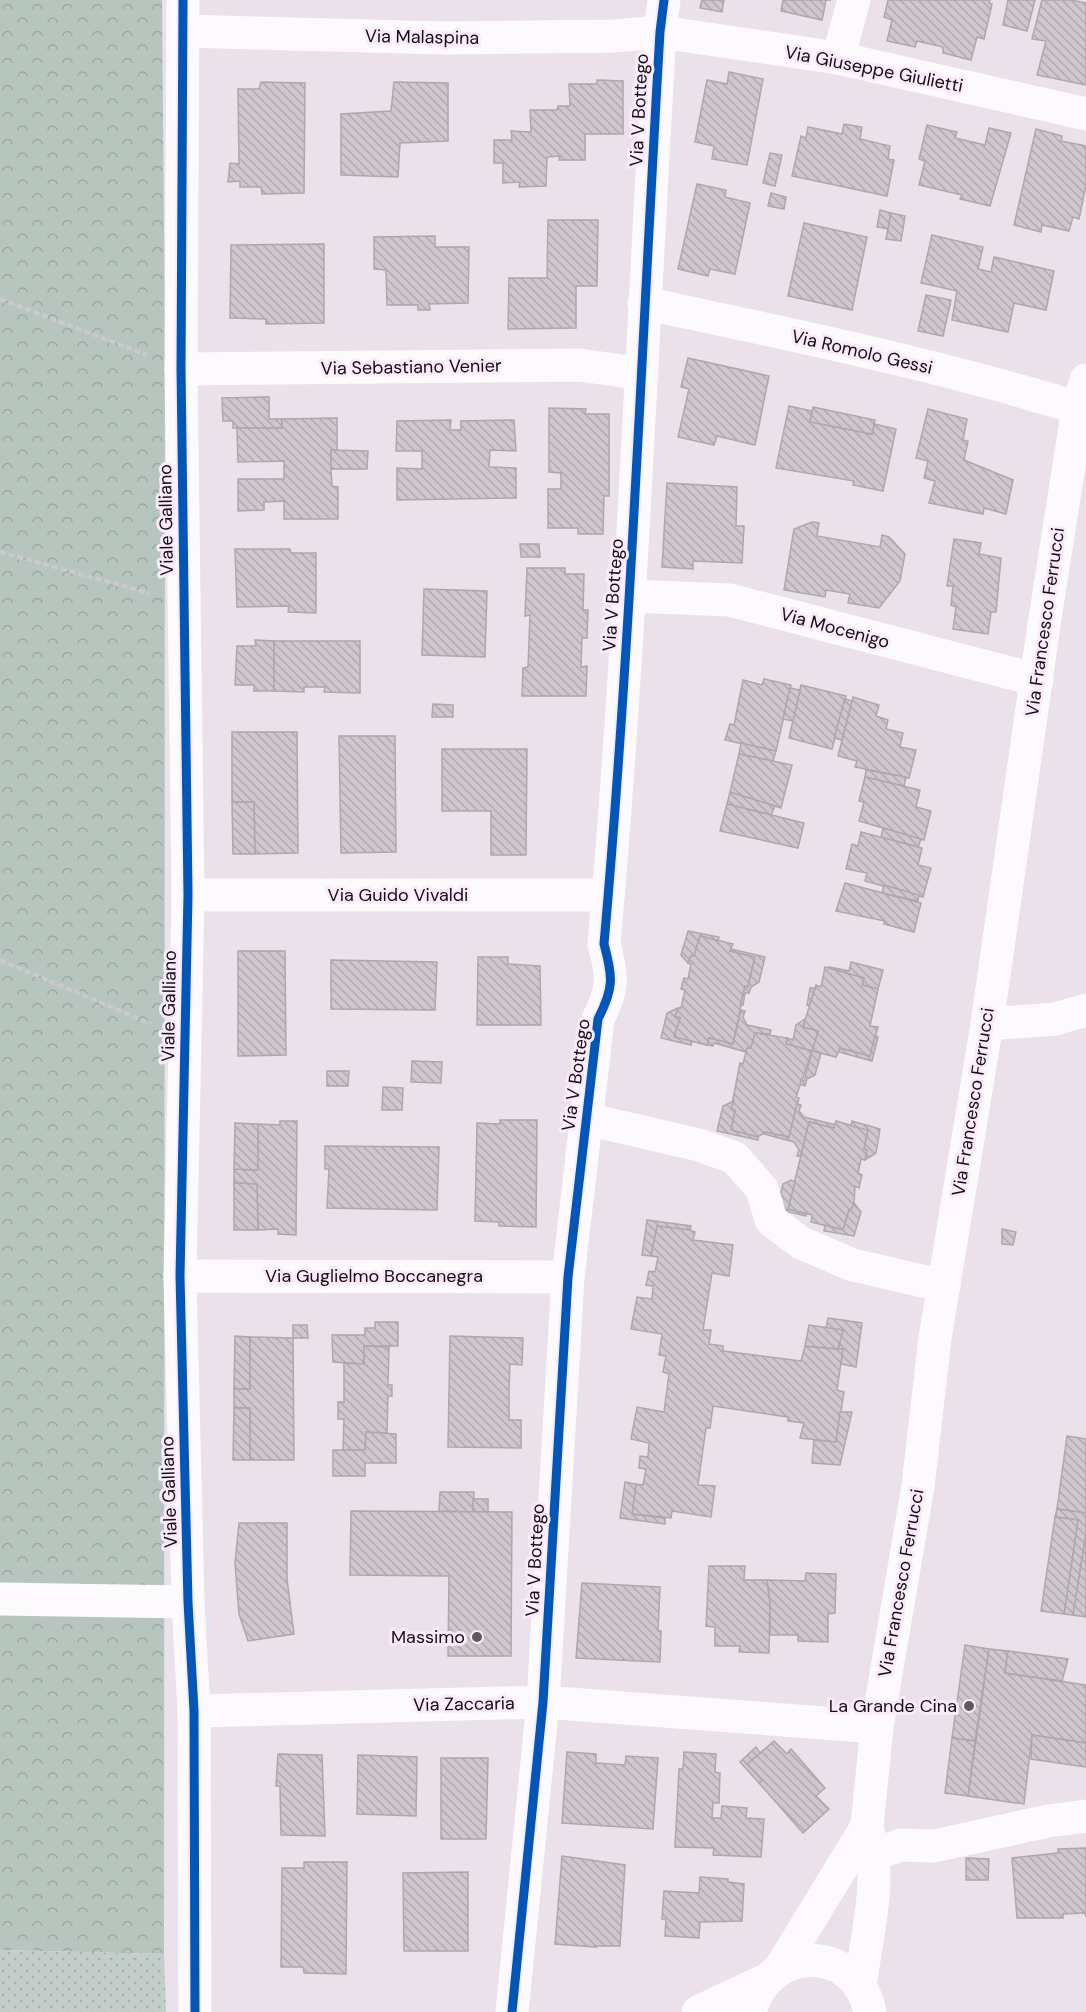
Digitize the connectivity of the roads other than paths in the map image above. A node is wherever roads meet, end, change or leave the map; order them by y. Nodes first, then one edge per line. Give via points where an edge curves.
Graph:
1 (664, 0) edge
2 (854, 0) edge
3 (183, 15) edge
4 (660, 32) junction
5 (838, 58) junction
6 (1086, 114) edge
7 (644, 303) junction
8 (181, 369) junction
9 (642, 374) junction
10 (1082, 394) edge
11 (630, 596) junction
12 (1037, 680) junction
13 (188, 895) junction
14 (608, 896) junction
15 (1086, 1010) edge
16 (987, 1024) junction
17 (586, 1119) junction
18 (180, 1276) junction
19 (568, 1277) junction
20 (944, 1286) junction
21 (0, 1599) edge
22 (188, 1602) junction
23 (543, 1702) junction
24 (194, 1711) junction
25 (877, 1727) junction
26 (1086, 1816) edge
27 (871, 1840) junction
28 (772, 1974) junction
29 (868, 2005) edge
30 (195, 2012) edge
31 (512, 2012) edge
32 (698, 2012) edge
33 (750, 2012) edge

1 - 4 street, Via V Bottego
2 - 5 street
3 - 4 street, Via Malaspina via 443,38
3 - 8 street, Viale Galliano
4 - 5 street, Via Giuseppe Giulietti
4 - 7 street, Via V Bottego
5 - 6 street, Via Giuseppe Giulietti
7 - 9 street, Via V Bottego
7 - 10 street, Via Romolo Gessi via 1024,391
8 - 9 street, Via Sebastiano Venier via 580,365
8 - 13 street, Viale Galliano
9 - 11 street, Via V Bottego
10 - 12 street, Via Francesco Ferrucci
11 - 12 street, Via Mocenigo via 730,600
11 - 14 street, Via V Bottego
12 - 16 street, Via Francesco Ferrucci
13 - 14 street, Via Guido Vivaldi
13 - 18 street, Viale Galliano
14 - 17 street, Via V Bottego via 604,944 612,974 610,996 598,1019
15 - 16 street via 1055,1019
16 - 20 street, Via Francesco Ferrucci
17 - 19 street, Via V Bottego
17 - 20 street via 735,1158 762,1189 771,1220 801,1243 853,1265
18 - 19 street, Via Guglielmo Boccanegra
18 - 22 street, Viale Galliano
19 - 23 street, Via V Bottego
20 - 25 street, Via Francesco Ferrucci via 918,1486
21 - 22 street
22 - 24 street, Viale Galliano
23 - 24 street, Via Zaccaria
23 - 25 street, Via Zaccaria
23 - 31 street, Via V Bottego
24 - 30 street, Viale Galliano
25 - 27 street, Via Francesco Ferrucci
26 - 27 street via 934,1846
27 - 28 street, Via Francesco Ferrucci
27 - 29 street, Via Francesco Ferrucci via 874,1881
28 - 29 street via 798,1961 816,1960 833,1965 848,1974
28 - 32 street
28 - 33 street, Via Francesco Ferrucci via 754,1996

